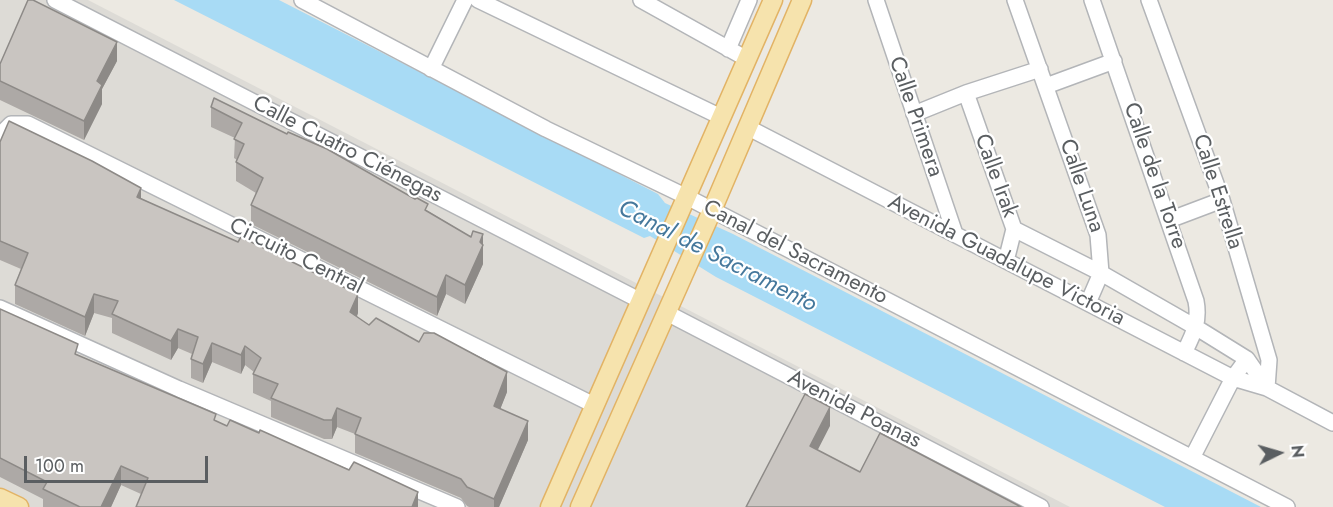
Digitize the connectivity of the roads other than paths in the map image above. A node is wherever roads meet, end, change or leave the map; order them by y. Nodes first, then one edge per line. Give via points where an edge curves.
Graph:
1 (55, 0) edge
2 (302, 0) edge
3 (465, 0) edge
4 (478, 0) edge
5 (641, 0) edge
6 (749, 0) edge
7 (773, 0) edge
8 (801, 0) edge
9 (876, 0) edge
10 (1015, 0) edge
11 (1092, 0) edge
12 (1149, 0) edge
13 (728, 49) junction
14 (747, 59) junction
15 (1113, 61) junction
16 (431, 69) junction
17 (1040, 69) junction
18 (1046, 86) junction
19 (966, 93) junction
20 (914, 114) junction
21 (722, 117) junction
22 (747, 127) junction
23 (0, 135) edge
24 (686, 200) junction
25 (1222, 200) junction
26 (711, 213) junction
27 (1169, 220) junction
28 (1014, 229) junction
29 (955, 234) junction
30 (1006, 261) junction
31 (1101, 273) junction
32 (639, 300) junction
33 (1088, 303) junction
34 (0, 308) edge
35 (667, 313) junction
36 (1197, 328) junction
37 (1184, 353) junction
38 (1247, 359) junction
39 (611, 364) junction
40 (639, 376) junction
41 (1233, 378) junction
42 (1268, 388) junction
43 (594, 405) junction
44 (1333, 423) edge
45 (1192, 458) junction
46 (0, 498) edge
47 (19, 507) edge
48 (457, 507) edge
49 (549, 507) edge
50 (580, 507) edge
51 (1041, 507) edge
52 (1287, 507) edge

1 - 32 street, Calle Cuatro Ciénegas
2 - 16 street, Canal del Sacramento
3 - 16 street
4 - 21 street
5 - 13 street
6 - 13 street
7 - 14 main road
8 - 22 main road
9 - 20 street, Calle Primera
10 - 17 street, Calle Luna
11 - 15 street, Calle de la Torre
12 - 25 street, Calle Estrella
13 - 14 street
14 - 21 main road
15 - 18 street
15 - 27 street, Calle de la Torre
16 - 24 street, Canal del Sacramento
17 - 18 street, Calle Luna
17 - 19 street
18 - 31 street, Calle Luna via 1098,235
19 - 20 street
19 - 28 street, Calle Irak
20 - 29 street, Calle Primera
21 - 24 main road
22 - 26 main road
22 - 29 street, Avenida Guadalupe Victoria
23 - 43 street, Circuito Central via 11,124 28,124
24 - 26 street, Canal del Sacramento
24 - 32 main road
25 - 27 street
25 - 42 street, Calle Estrella via 1269,360
26 - 35 main road
26 - 45 street, Canal del Sacramento
27 - 36 street, Calle de la Torre via 1196,301
28 - 30 street, Calle Irak
28 - 31 street, Avenida Guadalupe Victoria
29 - 30 street, Avenida Guadalupe Victoria
30 - 33 street, Avenida Guadalupe Victoria
31 - 33 street, Calle Luna
31 - 36 street, Avenida Guadalupe Victoria
32 - 39 main road
33 - 37 street, Avenida Guadalupe Victoria
34 - 48 street
35 - 40 main road
35 - 51 street, Avenida Poanas
36 - 37 street
36 - 38 street, Avenida Guadalupe Victoria
37 - 41 street, Avenida Guadalupe Victoria
38 - 41 street
38 - 42 street, Avenida Guadalupe Victoria
39 - 40 main road
39 - 43 main road
40 - 50 main road
41 - 42 street, Avenida Guadalupe Victoria
41 - 45 street
42 - 44 street, Avenida Guadalupe Victoria
43 - 49 main road
45 - 52 street, Canal del Sacramento
46 - 47 main road

